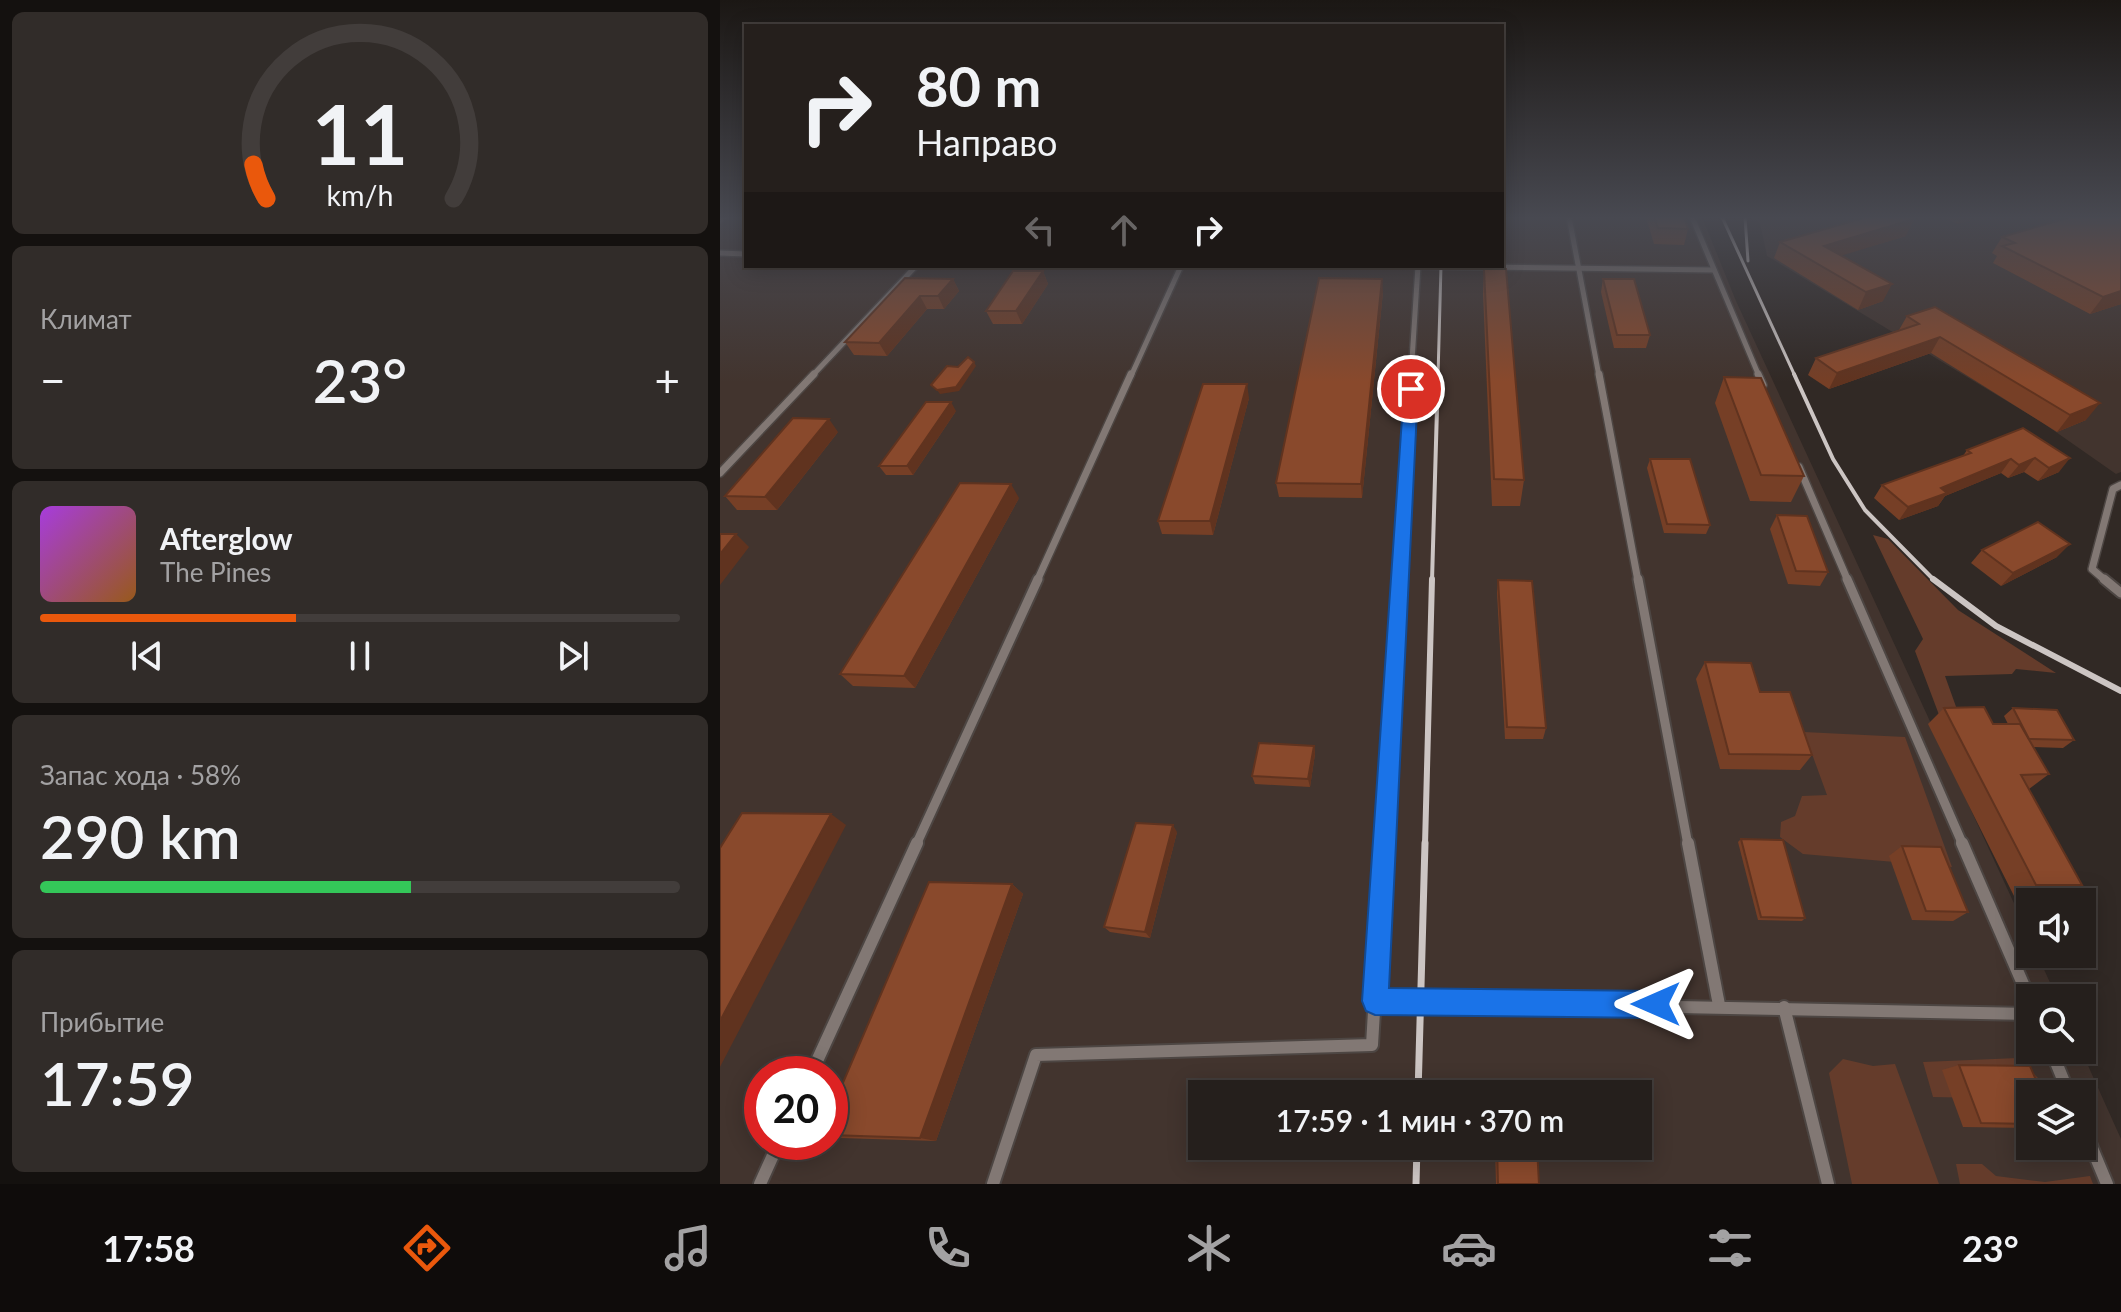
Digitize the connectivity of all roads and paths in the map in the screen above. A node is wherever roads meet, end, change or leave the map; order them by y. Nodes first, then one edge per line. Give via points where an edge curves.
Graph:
1 (910, 272) edge
2 (1178, 272) edge
3 (1418, 272) edge
4 (1578, 272) edge
5 (1715, 272) edge
6 (1771, 402) edge
7 (1796, 460) edge
8 (720, 473) edge
9 (2121, 485) edge
10 (2121, 593) edge
11 (2023, 984) edge
12 (1375, 1001) junction
13 (1719, 1005) junction
14 (1784, 1007) junction
15 (2016, 1014) edge
16 (819, 1056) edge
17 (2096, 1158) edge
18 (771, 1160) edge
19 (760, 1184) edge
20 (993, 1184) edge
21 (1828, 1184) edge
22 (2107, 1184) edge

1 - 8 lane
2 - 16 lane
3 - 12 lane
4 - 13 lane
5 - 6 lane
7 - 11 lane
9 - 10 lane via 2113,489 2092,569
12 - 13 lane
12 - 20 lane via 1372,1045 1036,1055
13 - 14 lane
14 - 15 lane
14 - 21 lane
17 - 22 lane
18 - 19 lane

